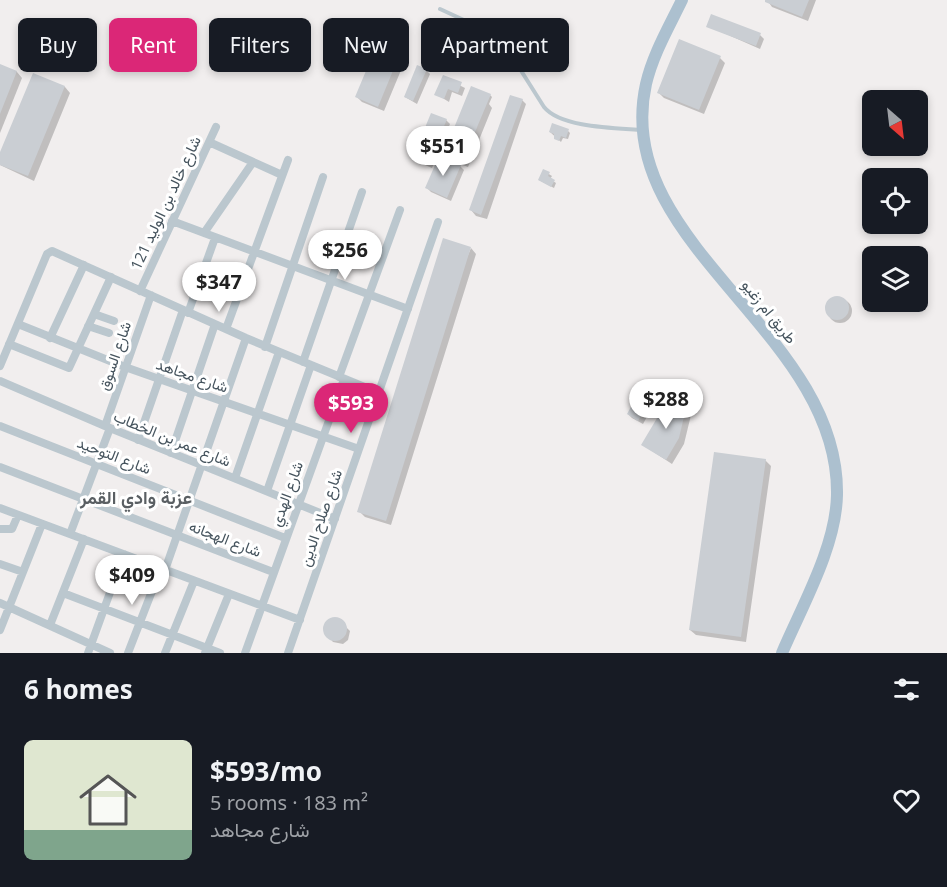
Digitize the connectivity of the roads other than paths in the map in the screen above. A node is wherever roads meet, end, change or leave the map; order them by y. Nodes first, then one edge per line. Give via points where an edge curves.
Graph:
1 (682, 0) edge
2 (440, 9) dead end
3 (216, 127) dead end
4 (643, 130) junction
5 (209, 142) junction
6 (288, 160) dead end
7 (253, 162) junction
8 (282, 175) junction
9 (323, 177) dead end
10 (362, 192) dead end
11 (400, 210) dead end
12 (172, 221) junction
13 (438, 222) dead end
14 (204, 234) junction
15 (215, 238) junction
16 (254, 252) junction
17 (84, 265) junction
18 (293, 267) junction
19 (111, 277) junction
20 (332, 281) junction
21 (140, 291) junction
22 (151, 295) junction
23 (369, 295) junction
24 (408, 309) junction
25 (186, 312) junction
26 (94, 314) junction
27 (114, 321) dead end
28 (18, 324) junction
29 (215, 324) junction
30 (88, 326) junction
31 (225, 329) junction
32 (109, 333) dead end
33 (50, 338) junction
34 (246, 338) junction
35 (9, 344) junction
36 (266, 347) junction
37 (78, 350) junction
38 (279, 352) junction
39 (307, 364) junction
40 (0, 366) edge
41 (125, 367) junction
42 (342, 378) junction
43 (159, 379) junction
44 (0, 381) edge
45 (192, 391) junction
46 (379, 393) junction
47 (225, 402) junction
48 (257, 413) junction
49 (290, 425) junction
50 (0, 426) edge
51 (107, 427) junction
52 (323, 436) junction
53 (138, 440) junction
54 (359, 449) junction
55 (171, 453) junction
56 (97, 464) junction
57 (0, 466) edge
58 (202, 466) junction
59 (235, 478) junction
60 (267, 491) junction
61 (84, 499) junction
62 (190, 500) junction
63 (298, 504) junction
64 (0, 508) edge
65 (18, 515) junction
66 (335, 519) junction
67 (42, 524) junction
68 (0, 529) edge
69 (70, 534) junction
70 (177, 535) junction
71 (285, 538) junction
72 (84, 539) junction
73 (124, 554) junction
74 (0, 564) edge
75 (163, 569) junction
76 (23, 572) junction
77 (273, 572) junction
78 (194, 580) junction
79 (63, 593) junction
80 (229, 594) junction
81 (0, 603) edge
82 (262, 606) junction
83 (9, 607) junction
84 (104, 610) junction
85 (300, 620) junction
86 (139, 624) junction
87 (50, 625) junction
88 (0, 630) edge
89 (172, 636) junction
90 (92, 643) junction
91 (206, 651) edge
92 (88, 653) edge
93 (110, 653) edge
94 (128, 653) edge
95 (165, 653) edge
96 (220, 653) edge
97 (244, 653) edge
98 (288, 653) edge
99 (782, 653) edge

1 - 4 main road, طريق ام زغيو via 652,62 646,84
2 - 4 lane via 503,42 552,115 574,123
3 - 5 street, شارع خالد بن الوليد 121
4 - 99 main road, طريق ام زغيو via 653,171 674,218 780,347 811,398 832,448 836,472 834,520 828,544
5 - 7 street
5 - 12 street, شارع خالد بن الوليد 121
6 - 8 street
7 - 8 street
7 - 14 street
8 - 16 street
9 - 18 street
10 - 20 street
11 - 23 street, شارع الهدي
12 - 14 street
12 - 21 street, شارع خالد بن الوليد 121
13 - 24 street, شارع صلاح الدين
14 - 15 street
15 - 16 street
15 - 25 street
16 - 18 street
16 - 31 street
17 - 19 street
17 - 28 street via 52,251 47,254
17 - 33 street
18 - 20 street
18 - 36 street
19 - 21 street
19 - 26 street
20 - 23 street
20 - 39 street
21 - 22 street
22 - 25 street
22 - 41 street, شارع السوق
23 - 24 street
23 - 42 street, شارع الهدي
24 - 46 street, شارع صلاح الدين
25 - 29 street
25 - 43 street
26 - 27 street
26 - 30 street
28 - 33 street, شارع مجاهد
28 - 35 street
29 - 31 street
29 - 45 street
30 - 32 street
30 - 37 street
31 - 34 street
33 - 37 street, شارع مجاهد
34 - 36 street
34 - 47 street
35 - 37 street via 67,369
35 - 40 street
36 - 38 street
37 - 41 street, شارع مجاهد
38 - 39 street
38 - 48 street
39 - 42 street
39 - 49 street
41 - 43 street, شارع مجاهد
41 - 51 street, شارع السوق
42 - 46 street
42 - 52 street, شارع الهدي
43 - 45 street, شارع مجاهد
43 - 53 street
44 - 51 street, شارع عمر بن الخطاب
45 - 47 street, شارع مجاهد
45 - 55 street
46 - 54 street, شارع صلاح الدين
47 - 48 street, شارع مجاهد
47 - 58 street
48 - 49 street, شارع مجاهد
48 - 59 street
49 - 52 street, شارع مجاهد
49 - 60 street
50 - 56 street, شارع التوحيد
51 - 53 street, شارع عمر بن الخطاب
51 - 56 street, شارع السوق
52 - 54 street, شارع مجاهد
52 - 63 street, شارع الهدي
53 - 55 street, شارع عمر بن الخطاب
54 - 66 street, شارع صلاح الدين
55 - 58 street, شارع عمر بن الخطاب
56 - 61 street, شارع السوق
56 - 62 street, شارع التوحيد
57 - 61 street, شارع الهجانه
58 - 59 street, شارع عمر بن الخطاب
58 - 62 street
59 - 60 street, شارع عمر بن الخطاب
60 - 63 street, شارع عمر بن الخطاب
61 - 69 street, شارع السوق
61 - 70 street, شارع الهجانه
62 - 70 street
62 - 71 street, شارع التوحيد
63 - 66 street, شارع عمر بن الخطاب
63 - 71 street, شارع الهدي
64 - 65 street
65 - 67 street
65 - 68 street via 12,529
66 - 85 street, شارع صلاح الدين
67 - 69 street
67 - 76 street
69 - 72 street
70 - 75 street
70 - 77 street, شارع الهجانه
71 - 77 street, شارع الهدي
72 - 73 street
72 - 79 street
73 - 75 street
73 - 84 street
74 - 76 street
75 - 78 street
75 - 86 street
76 - 83 street
77 - 82 street, شارع الهدي
78 - 80 street
78 - 89 street
79 - 84 street
79 - 87 street
80 - 82 street
80 - 91 street
81 - 83 street
82 - 85 street
82 - 97 street, شارع الهدي
83 - 87 street
83 - 88 street
84 - 86 street
84 - 90 street
85 - 98 street, شارع صلاح الدين
86 - 89 street
86 - 94 street
87 - 90 street
89 - 91 street
89 - 95 street
90 - 92 street
90 - 93 street
91 - 96 street

